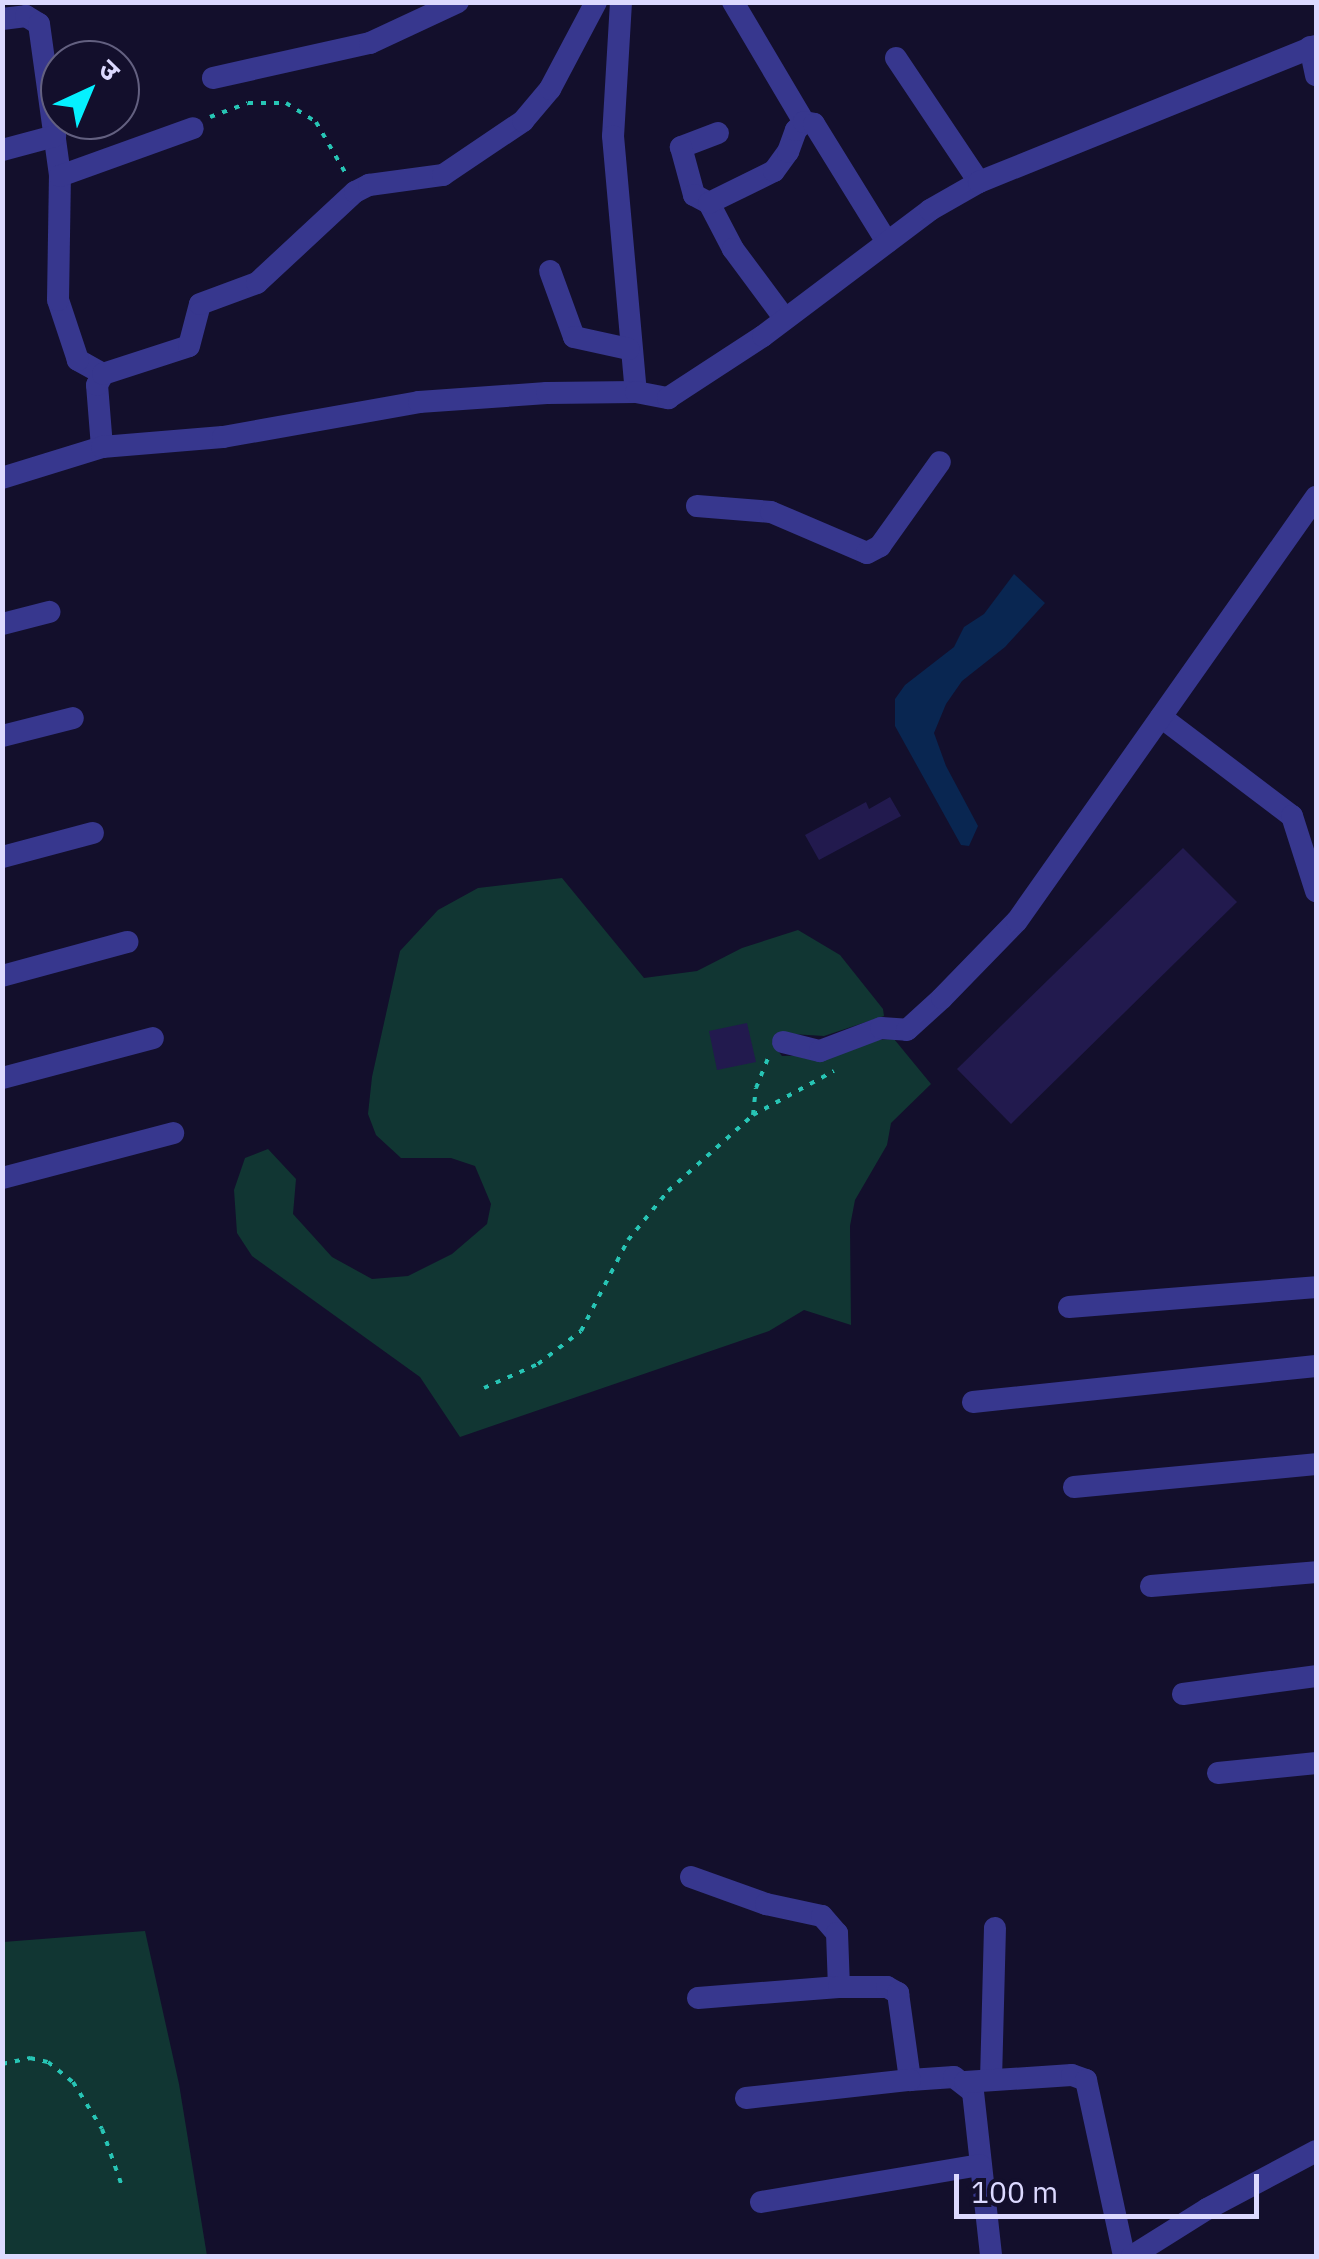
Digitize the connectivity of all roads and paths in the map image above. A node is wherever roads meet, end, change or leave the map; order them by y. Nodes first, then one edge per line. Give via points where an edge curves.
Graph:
1 (458, 2) edge
2 (596, 2) edge
3 (621, 2) edge
4 (733, 2) edge
5 (2, 19) edge
6 (41, 40) edge
7 (1313, 47) edge
8 (896, 58) dead end
9 (1316, 75) edge
10 (213, 78) dead end
11 (804, 122) junction
12 (193, 128) joint
13 (718, 133) dead end
14 (40, 140) edge
15 (56, 140) edge
16 (2, 150) edge
17 (60, 176) junction
18 (979, 182) junction
19 (355, 192) junction
20 (709, 203) junction
21 (888, 242) junction
22 (550, 271) dead end
23 (785, 319) junction
24 (629, 349) junction
25 (103, 374) junction
26 (636, 392) junction
27 (102, 447) junction
28 (940, 462) dead end
29 (2, 478) edge
30 (1316, 498) edge
31 (697, 506) dead end
32 (49, 612) dead end
33 (2, 624) edge
34 (1162, 717) junction
35 (73, 718) dead end
36 (2, 736) edge
37 (93, 833) dead end
38 (1310, 849) edge
39 (2, 857) edge
40 (1316, 891) edge
41 (127, 942) dead end
42 (2, 976) edge
43 (848, 1037) junction
44 (153, 1038) dead end
45 (782, 1042) joint
46 (2, 1078) edge
47 (753, 1116) junction
48 (173, 1133) dead end
49 (2, 1178) edge
50 (1316, 1287) edge
51 (1069, 1306) dead end
52 (1316, 1366) edge
53 (484, 1388) dead end
54 (973, 1402) dead end
55 (1316, 1464) edge
56 (1074, 1487) dead end
57 (1316, 1572) edge
58 (1151, 1586) dead end
59 (1316, 1676) edge
60 (1183, 1694) dead end
61 (1316, 1763) edge
62 (1218, 1773) dead end
63 (692, 1877) dead end
64 (995, 1928) dead end
65 (839, 1987) junction
66 (698, 1998) dead end
67 (2, 2064) edge
68 (910, 2080) junction
69 (991, 2080) junction
70 (965, 2082) junction
71 (746, 2098) dead end
72 (1316, 2151) edge
73 (980, 2165) junction
74 (122, 2186) dead end
75 (761, 2202) dead end
76 (992, 2256) edge
77 (1124, 2256) edge
78 (1132, 2256) edge

1 - 10 street via 386,38
2 - 19 street via 550,90 523,121 443,175
3 - 24 street via 612,136
4 - 11 street
5 - 6 street via 26,16 39,24
7 - 9 street
7 - 18 street
8 - 18 street
11 - 20 street via 774,170
11 - 21 street via 822,131
12 - 17 street
12 - 19 path via 248,103 286,104 316,122
13 - 20 street via 681,147 694,195
14 - 16 street
15 - 17 street
17 - 25 street via 58,300 78,360
18 - 21 street
19 - 25 street via 257,283 200,304 188,346
20 - 23 street via 733,249
21 - 23 street
22 - 24 street via 574,337
23 - 26 street via 668,398
24 - 26 street
25 - 27 street via 97,385
26 - 27 street via 419,402 223,436
27 - 29 street
28 - 31 street via 880,546 867,554 772,512
30 - 34 street
32 - 33 street
34 - 38 street via 1282,807
34 - 43 street via 1017,921 955,986 907,1030 881,1028
35 - 36 street
37 - 39 street
38 - 40 street
41 - 42 street
43 - 45 street via 820,1051
43 - 47 path via 852,1046 840,1066
44 - 46 street
45 - 47 path via 762,1067
47 - 53 path via 668,1191 628,1240 581,1331 538,1364
48 - 49 street
50 - 51 street
52 - 54 street
55 - 56 street
57 - 58 street
59 - 60 street
61 - 62 street
63 - 65 street via 822,1916 838,1934
64 - 69 street
65 - 66 street
65 - 68 street via 898,1992
67 - 74 path via 48,2062 73,2082 102,2129
68 - 70 street via 954,2076
68 - 71 street
69 - 70 street
69 - 77 street via 1086,2080
70 - 73 street via 973,2092
72 - 78 street
73 - 75 street
73 - 76 street

